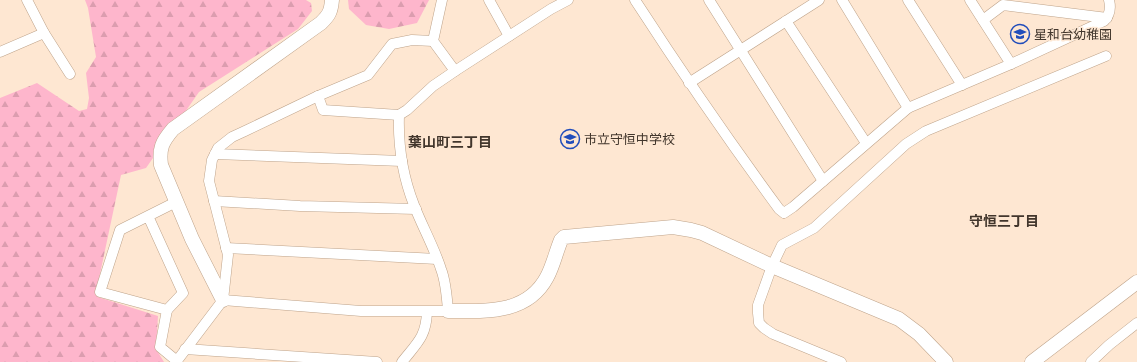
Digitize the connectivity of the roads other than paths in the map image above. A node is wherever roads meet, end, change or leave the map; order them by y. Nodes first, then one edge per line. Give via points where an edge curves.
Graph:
1 (27, 0) edge
2 (332, 0) edge
3 (442, 0) edge
4 (489, 0) edge
5 (545, 0) edge
6 (568, 0) edge
7 (635, 0) edge
8 (721, 0) edge
9 (819, 0) edge
10 (842, 0) edge
11 (908, 0) edge
12 (970, 0) edge
13 (1109, 0) edge
14 (711, 3) edge
15 (551, 10) junction
16 (1107, 18) junction
17 (983, 20) junction
18 (786, 21) junction
19 (44, 33) junction
20 (509, 36) junction
21 (433, 41) junction
22 (740, 50) junction
23 (0, 52) edge
24 (1106, 56) dead end
25 (1011, 64) junction
26 (454, 71) junction
27 (70, 74) dead end
28 (689, 83) junction
29 (962, 85) junction
30 (318, 96) junction
31 (908, 108) junction
32 (399, 115) junction
33 (866, 143) junction
34 (215, 154) junction
35 (402, 161) junction
36 (823, 181) junction
37 (214, 201) junction
38 (176, 202) junction
39 (416, 209) junction
40 (148, 216) junction
41 (226, 248) junction
42 (437, 259) junction
43 (772, 266) junction
44 (1137, 282) edge
45 (223, 300) junction
46 (168, 310) junction
47 (448, 311) junction
48 (426, 312) junction
49 (1137, 323) edge
50 (185, 349) junction
51 (176, 361) edge
52 (377, 362) edge
53 (402, 362) edge
54 (841, 362) edge
55 (946, 362) edge
56 (1032, 362) edge
57 (1091, 362) edge

1 - 19 street
2 - 38 street via 331,10 321,23 173,129 164,140 160,153 161,165
3 - 21 street
4 - 20 street
5 - 15 street
6 - 15 street
7 - 28 street
8 - 14 street
9 - 18 street
10 - 31 street
11 - 29 street
12 - 17 street
13 - 16 street via 1111,8
14 - 22 street
15 - 20 street
16 - 17 street via 1003,5
16 - 25 street
17 - 25 street
18 - 22 street
18 - 33 street
19 - 23 street
19 - 27 street
20 - 26 street
21 - 26 street
21 - 30 street via 412,40 392,44 368,75
22 - 28 street
22 - 36 street
24 - 43 street via 926,131 906,144 814,228 782,245
25 - 29 street
26 - 32 street
28 - 36 street via 781,212 786,212
29 - 31 street
30 - 32 street via 323,110
30 - 34 street via 232,137 218,148
31 - 33 street
32 - 35 street via 398,134
33 - 36 street
34 - 35 street
34 - 37 street via 209,181
35 - 39 street
37 - 39 street
37 - 41 street
38 - 40 street
38 - 45 street
39 - 42 street
40 - 46 street via 183,293
40 - 46 street via 120,230 100,292
41 - 42 street
41 - 45 street via 228,255
42 - 47 street via 444,277
43 - 47 street via 702,233 673,227 568,236 561,240 547,278 534,294 521,304 500,310
43 - 54 street via 758,305 759,323 773,334
43 - 55 street via 899,320 919,334
44 - 56 street
45 - 48 street via 361,311
45 - 50 street
46 - 51 street via 160,347
47 - 48 street
48 - 53 street via 422,337
49 - 57 street
50 - 51 street
50 - 52 street

